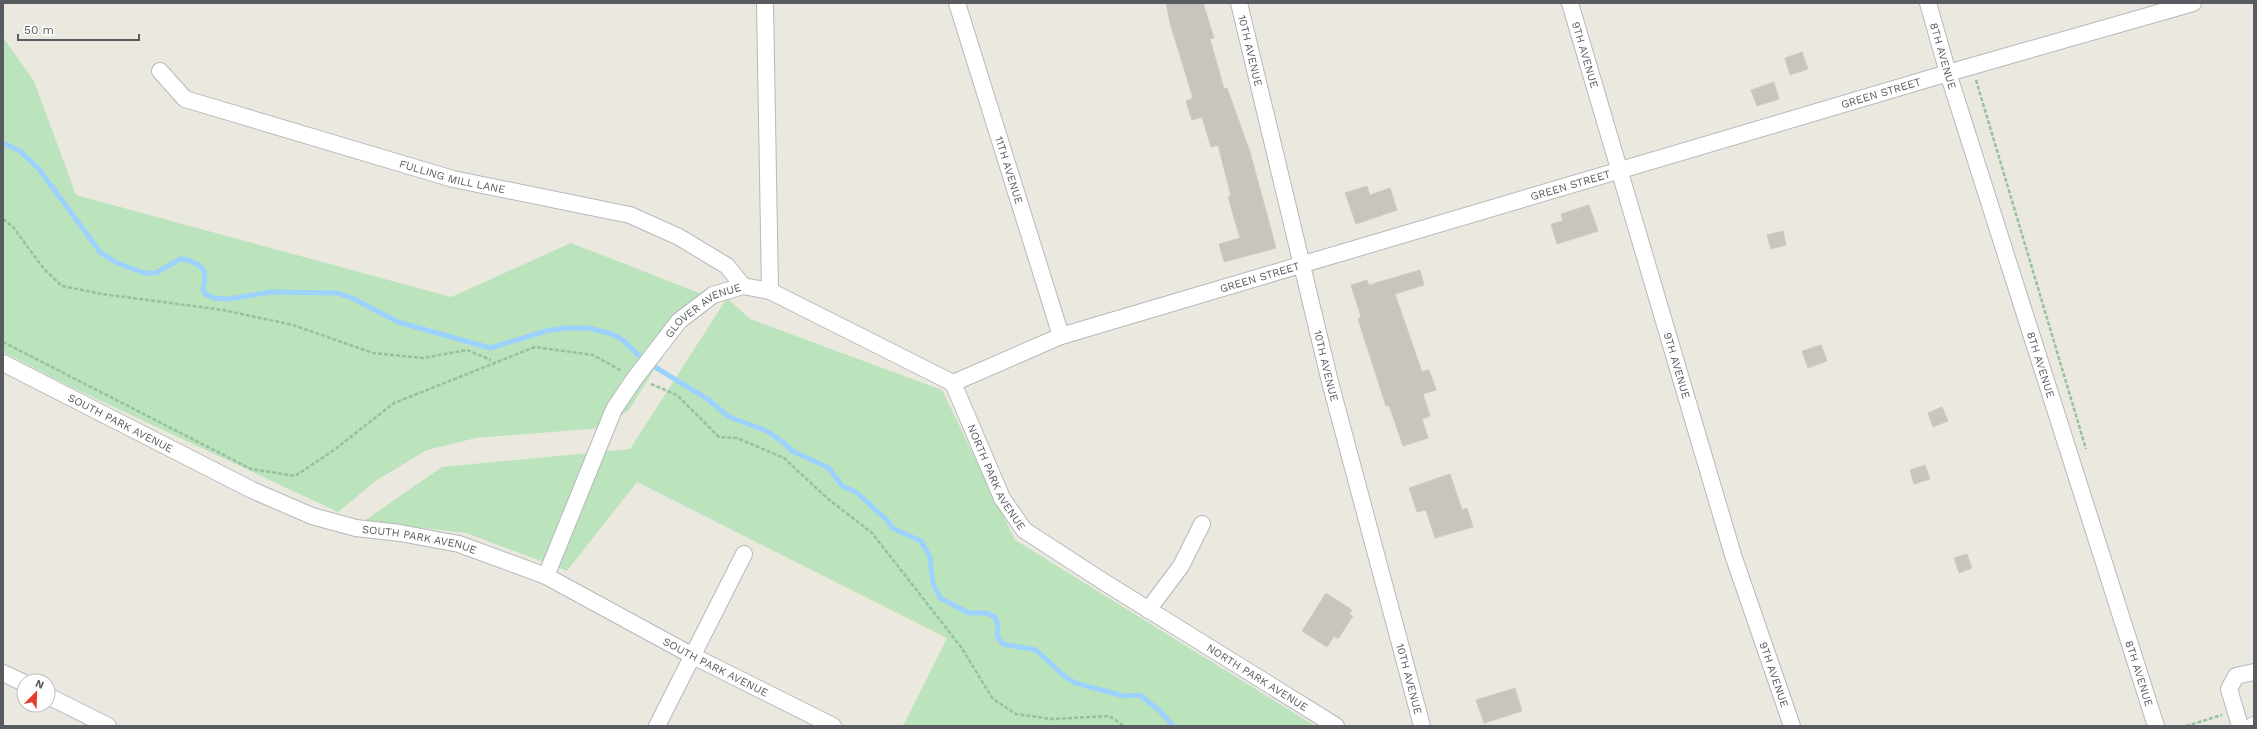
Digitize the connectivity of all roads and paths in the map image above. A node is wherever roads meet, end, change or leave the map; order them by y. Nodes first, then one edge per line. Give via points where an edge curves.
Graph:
1 (765, 3) edge
2 (957, 3) edge
3 (1239, 3) edge
4 (1570, 3) edge
5 (1928, 3) edge
6 (2193, 3) edge
7 (160, 71) dead end
8 (1948, 73) junction
9 (1974, 76) dead end
10 (1620, 171) junction
11 (3, 219) edge
12 (1302, 265) junction
13 (743, 286) junction
14 (770, 291) junction
15 (1061, 336) junction
16 (491, 360) dead end
17 (3, 363) edge
18 (953, 383) junction
19 (2087, 451) dead end
20 (1202, 524) dead end
21 (744, 554) dead end
22 (546, 576) junction
23 (1148, 610) junction
24 (693, 656) junction
25 (2254, 672) edge
26 (3, 673) edge
27 (16, 679) edge
28 (56, 700) edge
29 (108, 726) edge
30 (657, 726) edge
31 (833, 726) edge
32 (1336, 726) edge
33 (1422, 726) edge
34 (1792, 726) edge
35 (2156, 726) edge
36 (2240, 726) edge

1 - 14 street
2 - 15 street, 11TH AVENUE
3 - 12 street, 10TH AVENUE
4 - 10 street, 9TH AVENUE
5 - 8 street, 8TH AVENUE
6 - 8 street, GREEN STREET
7 - 13 street, FULLING MILL LANE via 185,99 453,179 630,215 679,237 726,266
8 - 10 street, GREEN STREET
8 - 35 street, 8TH AVENUE
9 - 19 path
10 - 12 street, GREEN STREET
10 - 34 street, 9TH AVENUE via 1733,555
11 - 16 path via 13,227 44,269 62,286 102,294 223,310 292,325 373,353 423,358 467,350
12 - 15 street, GREEN STREET
12 - 33 street, 10TH AVENUE via 1330,382
13 - 14 street, GLOVER AVENUE
13 - 22 street, GLOVER AVENUE via 713,295 679,322 614,409
14 - 18 street
15 - 18 street, GREEN STREET
17 - 22 street, SOUTH PARK AVENUE via 252,490 312,516 356,528 459,544
18 - 23 street, NORTH PARK AVENUE via 1002,498 1024,530
20 - 23 street via 1181,566
21 - 24 street
22 - 24 street, SOUTH PARK AVENUE
23 - 32 street, NORTH PARK AVENUE
24 - 30 street
24 - 31 street, SOUTH PARK AVENUE
25 - 36 street via 2236,676 2229,689
26 - 27 street
28 - 29 street

